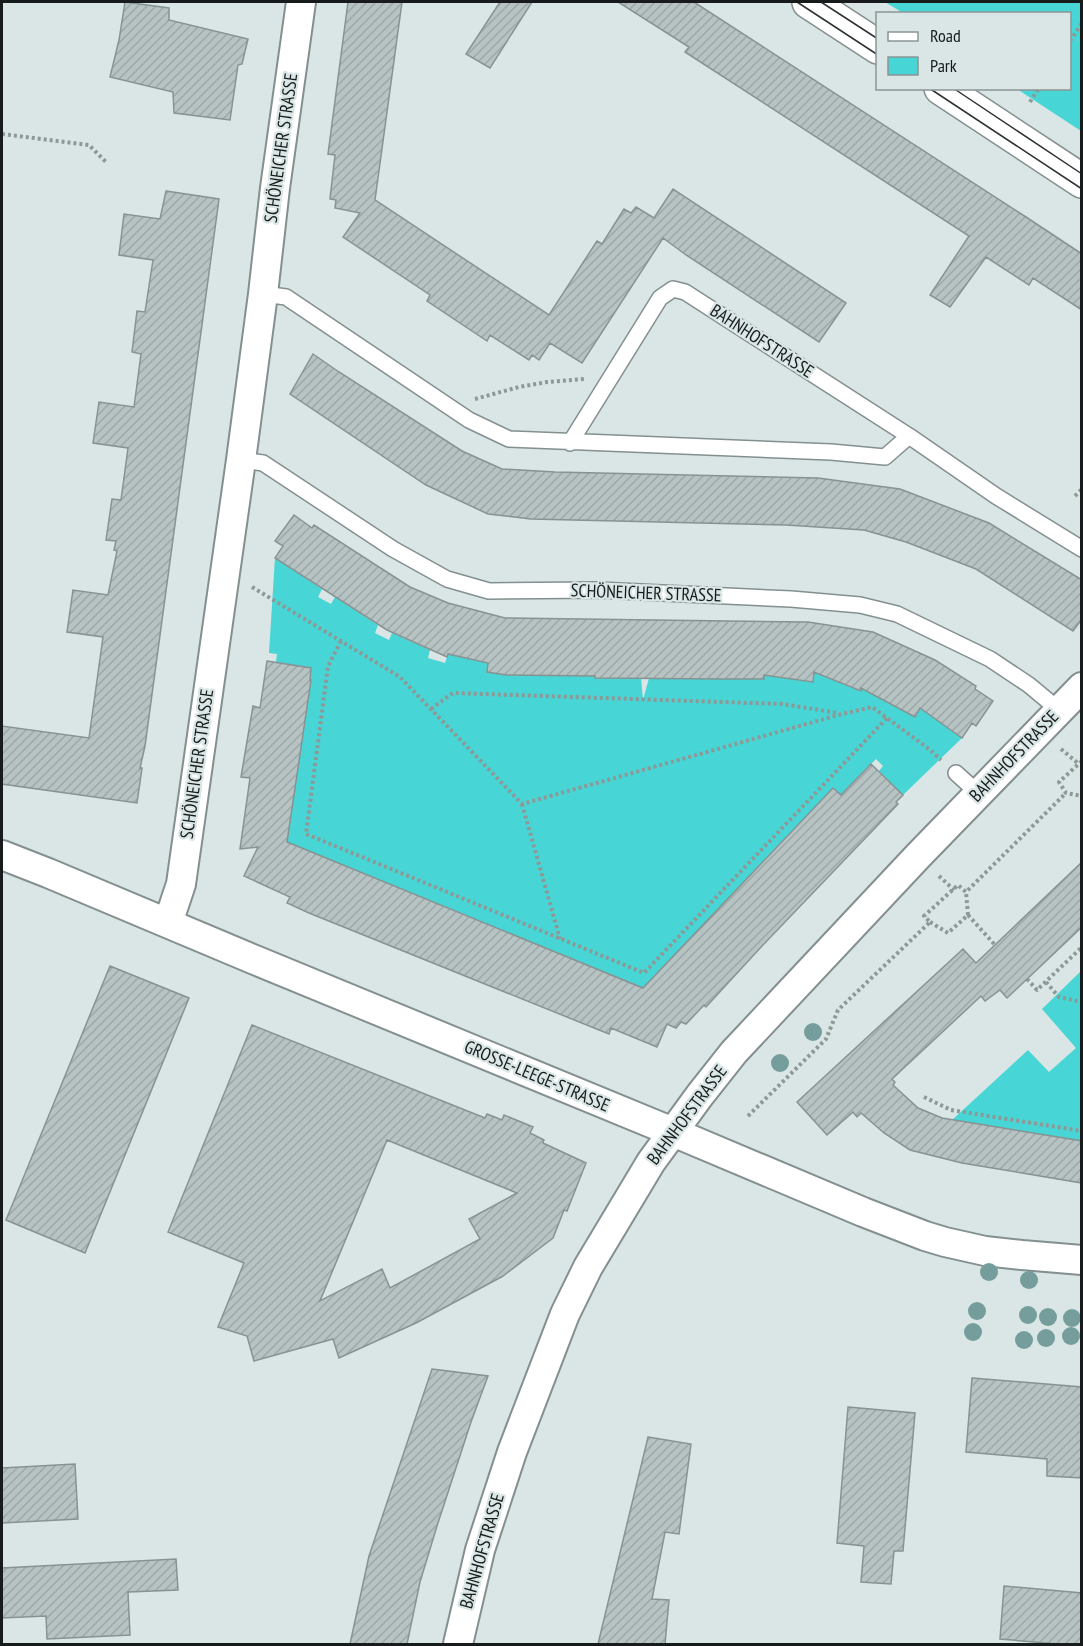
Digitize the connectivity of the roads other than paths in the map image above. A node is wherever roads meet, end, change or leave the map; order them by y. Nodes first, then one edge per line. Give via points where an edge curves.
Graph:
1 (301, 2) edge
2 (809, 2) edge
3 (876, 46) edge
4 (944, 90) edge
5 (1082, 181) edge
6 (263, 294) junction
7 (909, 436) junction
8 (570, 442) junction
9 (241, 460) junction
10 (1082, 549) edge
11 (1082, 687) edge
12 (1059, 710) junction
13 (956, 773) road end
14 (978, 793) junction
15 (2, 855) edge
16 (168, 923) junction
17 (673, 1132) junction
18 (1082, 1260) edge
19 (458, 1644) edge

1 - 6 street, SCHÖNEICHER STRASSE
2 - 3 main road
4 - 5 main road
6 - 8 lane via 286,297 453,410 508,440
6 - 9 street, SCHÖNEICHER STRASSE
7 - 8 lane via 885,457
7 - 8 lane, BAHNHOFSTRASSE via 685,292 673,289 660,298
7 - 10 lane, BAHNHOFSTRASSE
9 - 12 lane, SCHÖNEICHER STRASSE via 263,463 393,549 447,579 489,591 598,590 860,605 897,614 990,659
9 - 16 street, SCHÖNEICHER STRASSE via 181,884
11 - 12 street, BAHNHOFSTRASSE
12 - 14 street, BAHNHOFSTRASSE
13 - 14 lane
14 - 17 street, BAHNHOFSTRASSE via 734,1052
15 - 16 street, GROSSE-LEEGE-STRASSE
16 - 17 street, GROSSE-LEEGE-STRASSE
17 - 18 street, GROSSE-LEEGE-STRASSE via 945,1242 994,1252
17 - 19 street, BAHNHOFSTRASSE via 651,1161 588,1267 565,1314 512,1452 480,1550

